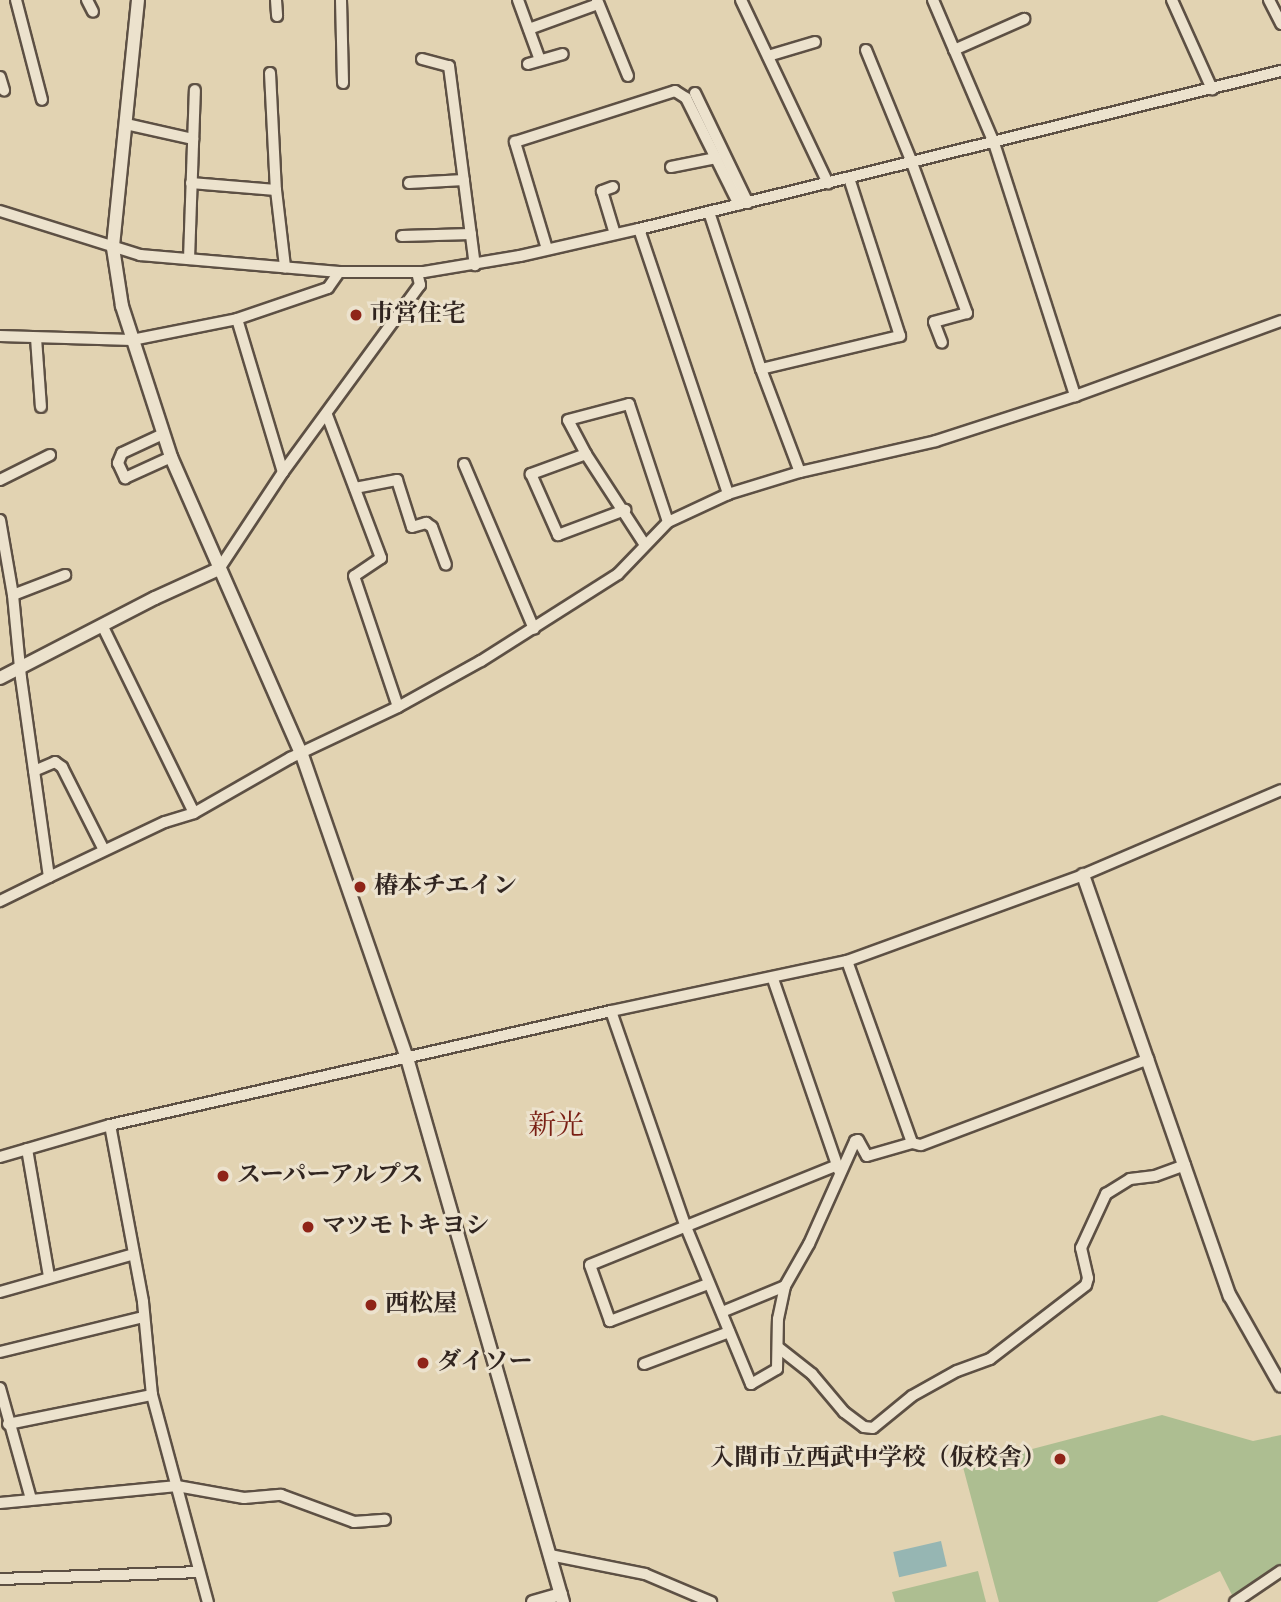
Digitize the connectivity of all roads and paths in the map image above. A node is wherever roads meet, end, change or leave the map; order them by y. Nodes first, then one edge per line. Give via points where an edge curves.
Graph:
1 (16, 0) edge
2 (87, 0) edge
3 (138, 0) edge
4 (276, 0) edge
5 (341, 0) edge
6 (518, 0) edge
7 (741, 0) edge
8 (933, 0) edge
9 (1171, 0) edge
10 (1269, 0) edge
11 (598, 2) edge
12 (93, 12) dead end
13 (276, 16) dead end
14 (1024, 19) dead end
15 (1281, 24) edge
16 (529, 29) junction
17 (815, 42) dead end
18 (866, 50) dead end
19 (954, 50) junction
20 (563, 54) dead end
21 (768, 56) junction
22 (422, 59) dead end
23 (540, 60) junction
24 (528, 64) dead end
25 (1281, 71) edge
26 (270, 73) dead end
27 (0, 76) edge
28 (628, 76) dead end
29 (343, 83) dead end
30 (1212, 89) junction
31 (4, 90) dead end
32 (195, 90) dead end
33 (695, 93) dead end
34 (41, 100) dead end
35 (126, 124) junction
36 (192, 139) junction
37 (994, 143) junction
38 (716, 158) junction
39 (912, 163) junction
40 (671, 167) dead end
41 (849, 178) junction
42 (464, 180) junction
43 (191, 183) junction
44 (409, 183) dead end
45 (828, 183) junction
46 (613, 187) dead end
47 (276, 190) junction
48 (743, 204) junction
49 (0, 211) edge
50 (709, 212) junction
51 (639, 229) junction
52 (471, 234) junction
53 (615, 234) junction
54 (402, 236) dead end
55 (113, 248) junction
56 (547, 249) junction
57 (189, 259) junction
58 (474, 265) junction
59 (285, 267) junction
60 (339, 272) junction
61 (417, 272) junction
62 (237, 319) junction
63 (1281, 321) edge
64 (0, 336) edge
65 (36, 338) junction
66 (132, 340) junction
67 (942, 343) dead end
68 (761, 369) junction
69 (1075, 396) junction
70 (41, 407) dead end
71 (327, 415) junction
72 (163, 434) junction
73 (586, 454) junction
74 (50, 455) dead end
75 (171, 457) junction
76 (464, 464) dead end
77 (283, 472) junction
78 (800, 472) junction
79 (0, 480) edge
80 (355, 488) junction
81 (728, 494) junction
82 (625, 510) junction
83 (0, 520) edge
84 (668, 522) junction
85 (645, 545) junction
86 (4, 556) edge
87 (446, 565) dead end
88 (219, 569) junction
89 (65, 575) dead end
90 (13, 595) junction
91 (102, 625) junction
92 (534, 629) junction
93 (20, 668) junction
94 (0, 678) edge
95 (398, 707) junction
96 (302, 755) junction
97 (34, 771) junction
98 (1281, 790) edge
99 (194, 813) junction
100 (104, 850) junction
101 (1083, 875) junction
102 (49, 877) junction
103 (0, 901) edge
104 (847, 961) junction
105 (773, 979) junction
106 (611, 1011) junction
107 (407, 1058) junction
108 (1147, 1059) junction
109 (110, 1125) junction
110 (912, 1143) junction
111 (27, 1149) junction
112 (0, 1157) edge
113 (1185, 1165) junction
114 (838, 1168) junction
115 (686, 1227) junction
116 (134, 1254) junction
117 (49, 1277) junction
118 (708, 1284) junction
119 (785, 1286) junction
120 (0, 1292) edge
121 (722, 1312) junction
122 (144, 1317) junction
123 (729, 1332) junction
124 (779, 1348) junction
125 (0, 1352) edge
126 (644, 1364) dead end
127 (1281, 1386) edge
128 (0, 1388) edge
129 (152, 1395) junction
130 (8, 1424) junction
131 (177, 1486) junction
132 (31, 1499) junction
133 (0, 1503) edge
134 (385, 1520) dead end
135 (550, 1555) junction
136 (1281, 1571) edge
137 (199, 1572) junction
138 (0, 1579) edge
139 (562, 1598) edge
140 (694, 1598) edge
141 (208, 1602) edge
142 (533, 1602) edge
143 (711, 1602) edge
144 (1235, 1602) edge

1 - 34 street
2 - 12 street
3 - 35 street
4 - 13 street
5 - 29 street
6 - 16 street
7 - 21 street
8 - 19 street
9 - 30 street
10 - 15 street
11 - 16 street
11 - 28 street
14 - 19 street
16 - 23 street
17 - 21 street
18 - 39 street
19 - 37 street
20 - 23 street
21 - 45 street
22 - 42 street via 449,66
23 - 24 street
25 - 30 street
26 - 47 street
27 - 31 street
30 - 37 street
32 - 36 street
33 - 48 street
35 - 36 street
35 - 55 street
36 - 43 street
37 - 39 street
37 - 69 street
38 - 40 street
38 - 48 street
38 - 56 street via 686,98 675,91 515,142
39 - 41 street
39 - 67 street via 967,313 934,322
41 - 45 street
41 - 68 street via 900,336
42 - 44 street
42 - 52 street
43 - 47 street
43 - 57 street
45 - 48 street
46 - 53 street via 602,191
47 - 59 street
48 - 50 street
49 - 55 street
50 - 51 street
50 - 68 street
51 - 53 street
51 - 81 street
52 - 54 street
52 - 58 street
53 - 56 street
55 - 57 street
55 - 66 street
56 - 58 street
57 - 59 street
58 - 61 street
59 - 60 street
60 - 61 street
60 - 62 street via 328,288
61 - 71 street via 420,285
62 - 66 street
62 - 77 street
63 - 69 street
64 - 65 street
65 - 66 street
65 - 70 street
66 - 72 street
68 - 78 street
69 - 78 street via 936,441
71 - 77 street
71 - 80 street
72 - 75 street
72 - 75 street via 122,453 118,464 125,478
73 - 82 street
73 - 82 street via 531,474 558,535
73 - 84 street via 568,420 629,404
74 - 79 street
75 - 88 street
76 - 92 street
77 - 88 street
78 - 81 street
80 - 87 street via 397,480 412,527 426,523 432,527
80 - 95 street via 381,558 354,576
81 - 84 street
82 - 85 street
83 - 86 street
84 - 85 street
85 - 92 street via 618,574
86 - 90 street
88 - 91 street
88 - 96 street
89 - 90 street
90 - 93 street
91 - 93 street
91 - 99 street
92 - 95 street
93 - 94 street
93 - 97 street
95 - 96 street
96 - 99 street
96 - 107 street
97 - 100 street via 55,762 62,767
97 - 102 street
98 - 101 street
99 - 100 street
100 - 102 street
101 - 104 street
101 - 108 street
102 - 103 street
104 - 105 street
104 - 110 street
105 - 106 street
105 - 114 street
106 - 107 street
106 - 115 street
107 - 109 street
107 - 135 street
108 - 110 street via 921,1145
108 - 113 street
109 - 111 street
109 - 116 street
110 - 114 street via 867,1156 855,1141
111 - 112 street
111 - 117 street
113 - 124 street via 1130,1179 1106,1194 1081,1248 1086,1285 990,1359 912,1396 873,1428 864,1427 845,1412 812,1374
113 - 127 street via 1230,1296
114 - 115 street
114 - 119 street via 809,1244
115 - 118 street
115 - 118 street via 590,1265 610,1321
116 - 117 street
116 - 122 street
117 - 120 street
118 - 121 street
119 - 121 street
119 - 124 street via 778,1319
121 - 123 street
122 - 125 street
122 - 129 street
123 - 124 street via 751,1384 777,1368
123 - 126 street
128 - 130 street
129 - 130 street
129 - 131 street
130 - 132 street
131 - 132 street
131 - 134 street via 243,1498 281,1495 354,1522
131 - 137 street
132 - 133 street
135 - 139 street
135 - 140 street via 645,1574
136 - 144 street
137 - 138 street
137 - 141 street
139 - 142 street
140 - 143 street

